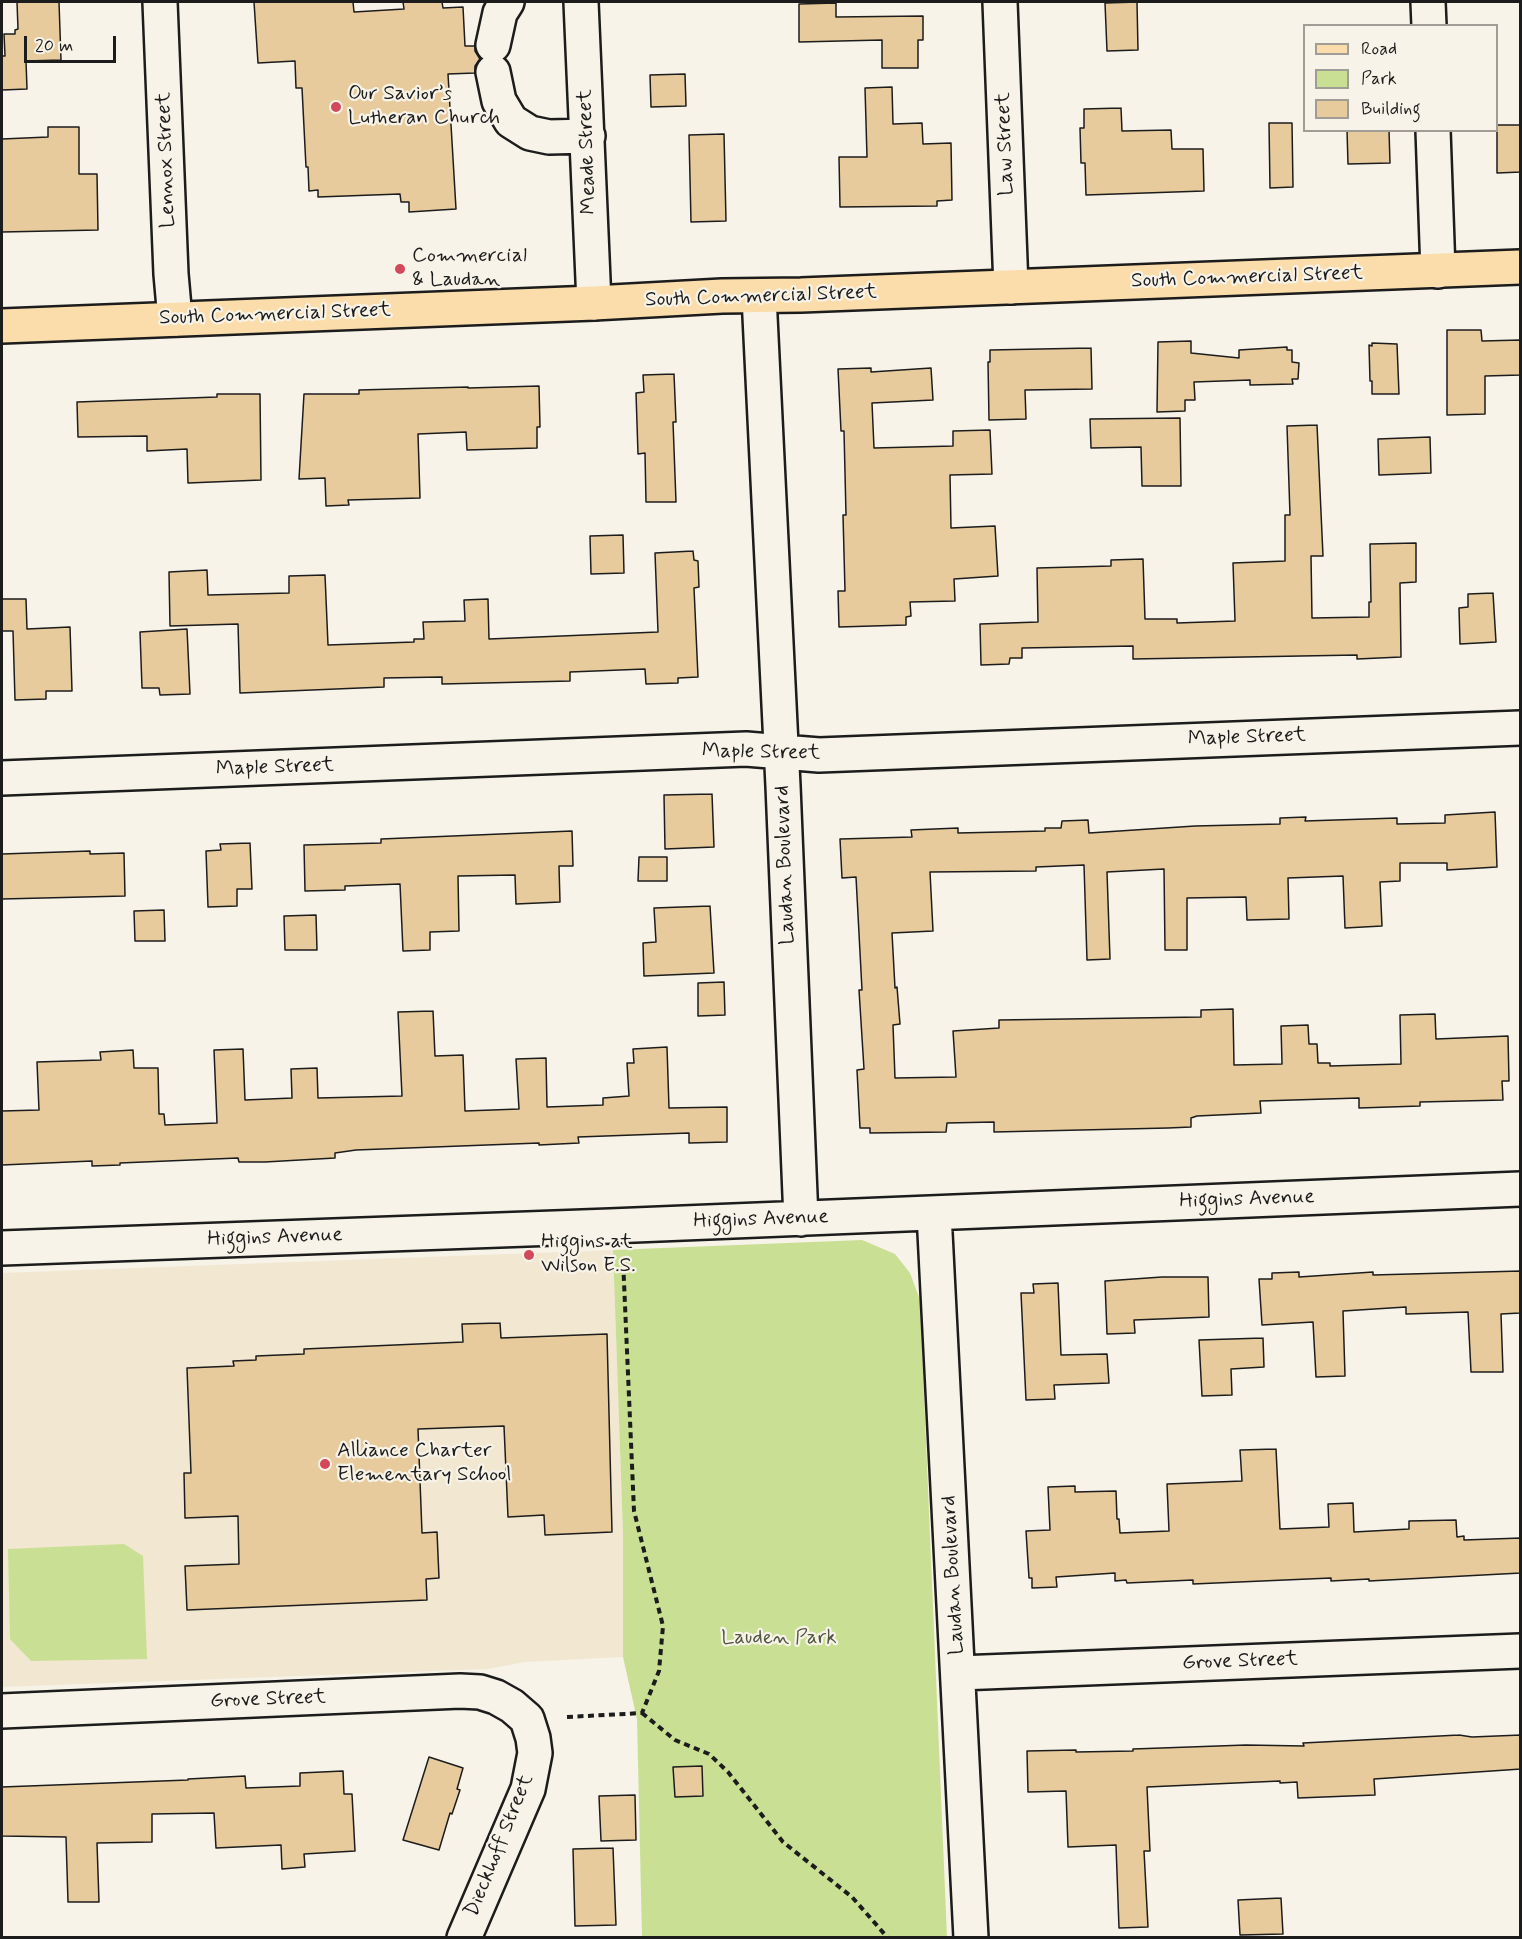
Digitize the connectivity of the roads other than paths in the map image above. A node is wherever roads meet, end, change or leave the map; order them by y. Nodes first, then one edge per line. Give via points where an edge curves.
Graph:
1 (160, 2) edge
2 (507, 2) edge
3 (581, 2) edge
4 (1000, 2) edge
5 (1428, 2) edge
6 (1428, 24) edge
7 (1432, 132) edge
8 (588, 136) junction
9 (1521, 267) edge
10 (1438, 271) junction
11 (1011, 287) junction
12 (759, 296) junction
13 (594, 303) junction
14 (175, 319) junction
15 (2, 326) edge
16 (1521, 728) edge
17 (781, 751) junction
18 (2, 778) edge
19 (1521, 1189) edge
20 (934, 1213) junction
21 (801, 1219) junction
22 (2, 1248) edge
23 (1521, 1651) edge
24 (959, 1673) junction
25 (2, 1711) edge
26 (527, 1719) joint
27 (464, 1938) edge
28 (971, 1938) edge

1 - 14 street, Lennox Street
2 - 8 street via 500,13 493,58 499,101 511,121 530,133 549,137
3 - 8 street, Meade Street
4 - 11 street, Law Street
5 - 6 street
7 - 10 street
8 - 13 street, Meade Street
9 - 10 main road, South Commercial Street
10 - 11 main road, South Commercial Street
11 - 12 main road, South Commercial Street
12 - 13 main road, South Commercial Street
12 - 17 street, Laudan Boulevard
13 - 14 main road, South Commercial Street
14 - 15 main road, South Commercial Street
16 - 17 street, Maple Street via 819,755
17 - 18 street, Maple Street via 746,749
17 - 21 street, Laudan Boulevard
19 - 20 street, Higgins Avenue
20 - 21 street, Higgins Avenue
20 - 24 street, Laudan Boulevard
21 - 22 street, Higgins Avenue
23 - 24 street, Grove Street
24 - 28 street, Laudan Boulevard
25 - 26 street, Grove Street via 460,1691 496,1697
26 - 27 street, Dieckhoff Street via 535,1753 528,1789

